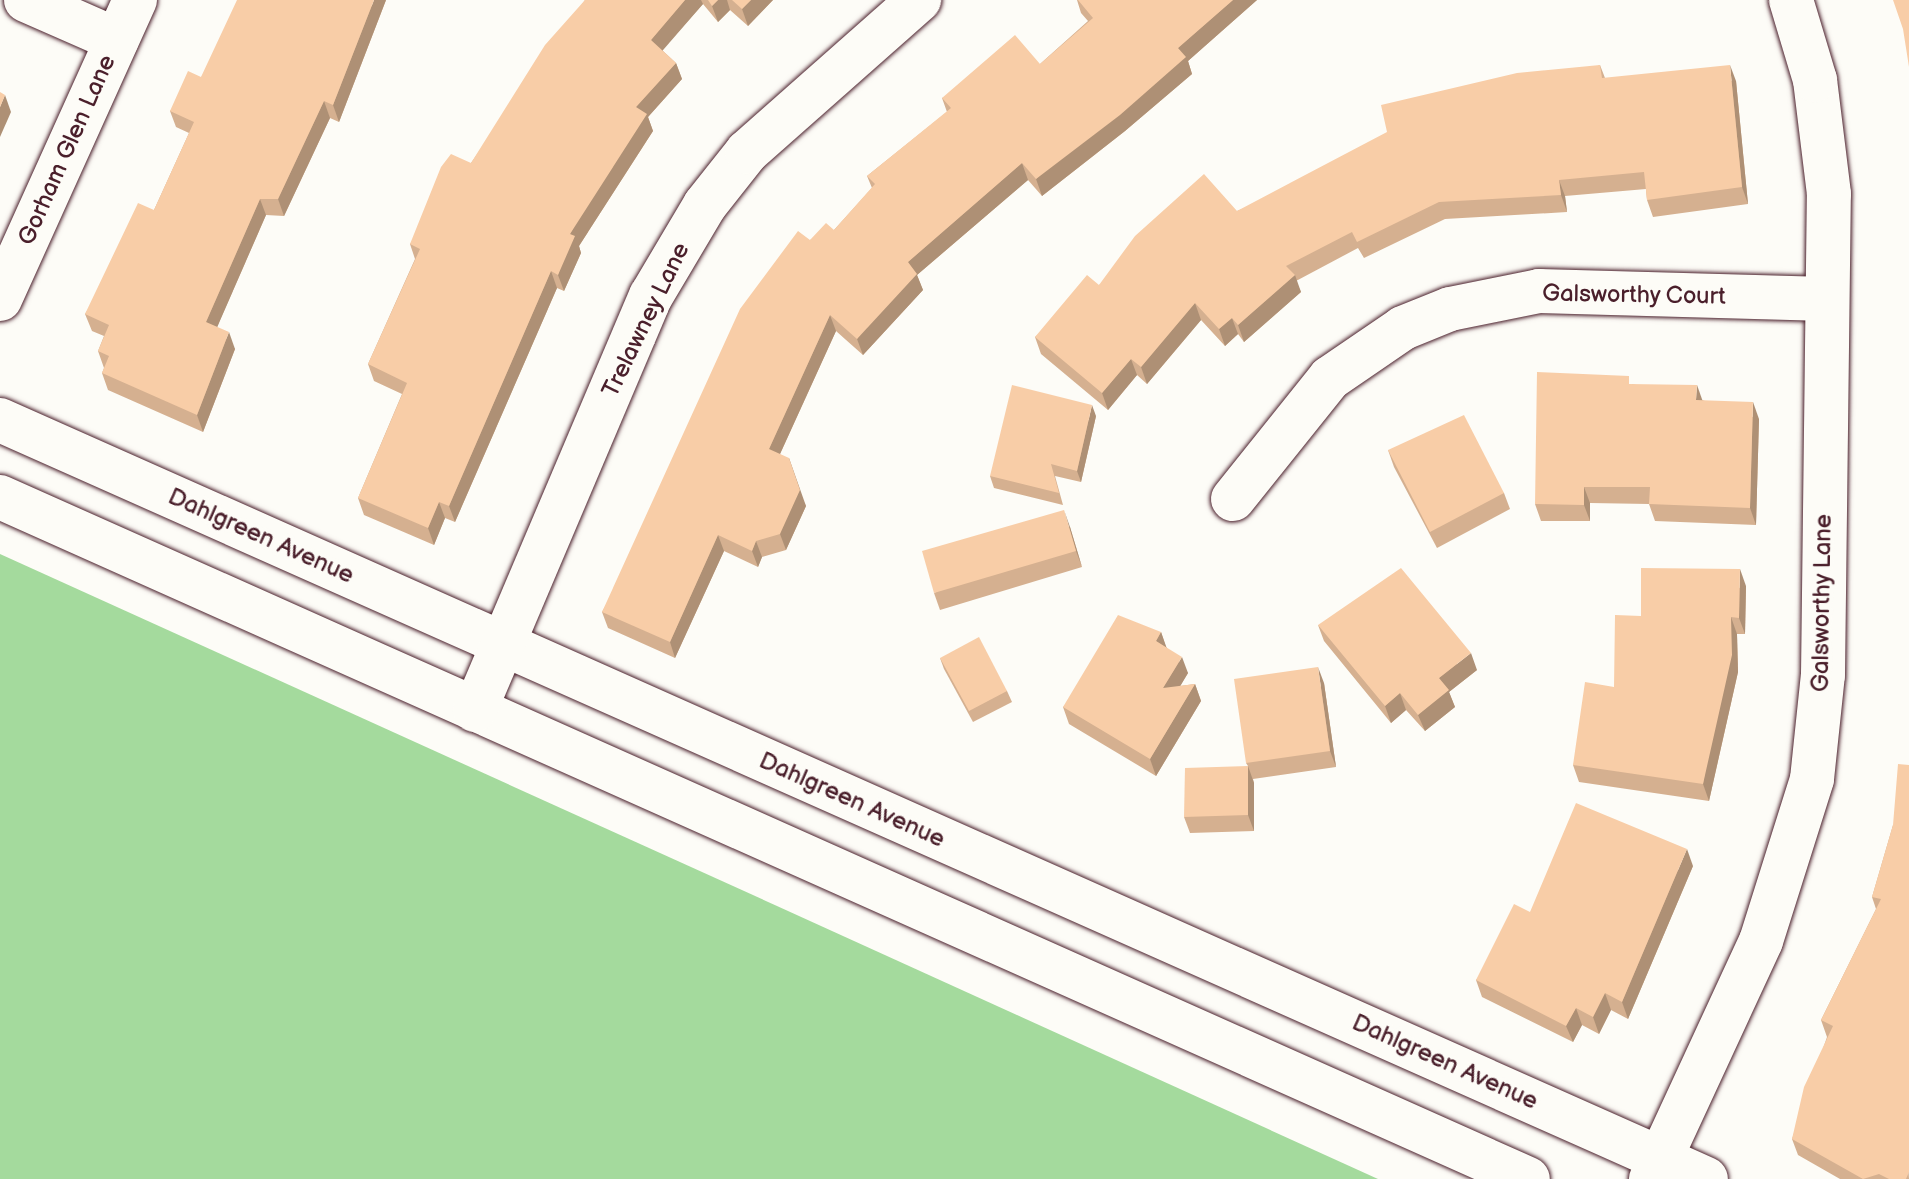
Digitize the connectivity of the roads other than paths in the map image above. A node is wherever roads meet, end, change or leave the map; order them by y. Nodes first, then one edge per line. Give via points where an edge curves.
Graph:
1 (26, 0) edge
2 (135, 0) edge
3 (919, 0) edge
4 (1791, 0) edge
5 (117, 40) junction
6 (0, 299) edge
7 (1827, 299) junction
8 (0, 420) edge
9 (0, 497) edge
10 (1233, 499) dead end
11 (501, 645) junction
12 (475, 710) junction
13 (1656, 1168) edge
14 (1528, 1179) edge
15 (1706, 1179) edge

1 - 5 street
2 - 5 street, Gorham Glen Lane
3 - 11 street, Trelawney Lane via 747,152 705,205 651,296
4 - 7 street, Galsworthy Lane via 1823,130
5 - 6 street, Gorham Glen Lane
7 - 10 street, Galsworthy Court via 1539,291 1450,309 1403,328 1330,378
7 - 13 street, Galsworthy Lane via 1823,675 1812,779 1761,941
8 - 11 street, Dahlgreen Avenue
9 - 12 street
11 - 12 street, Trelawney Lane
11 - 13 street, Dahlgreen Avenue
12 - 14 street
13 - 15 street, Dahlgreen Avenue

